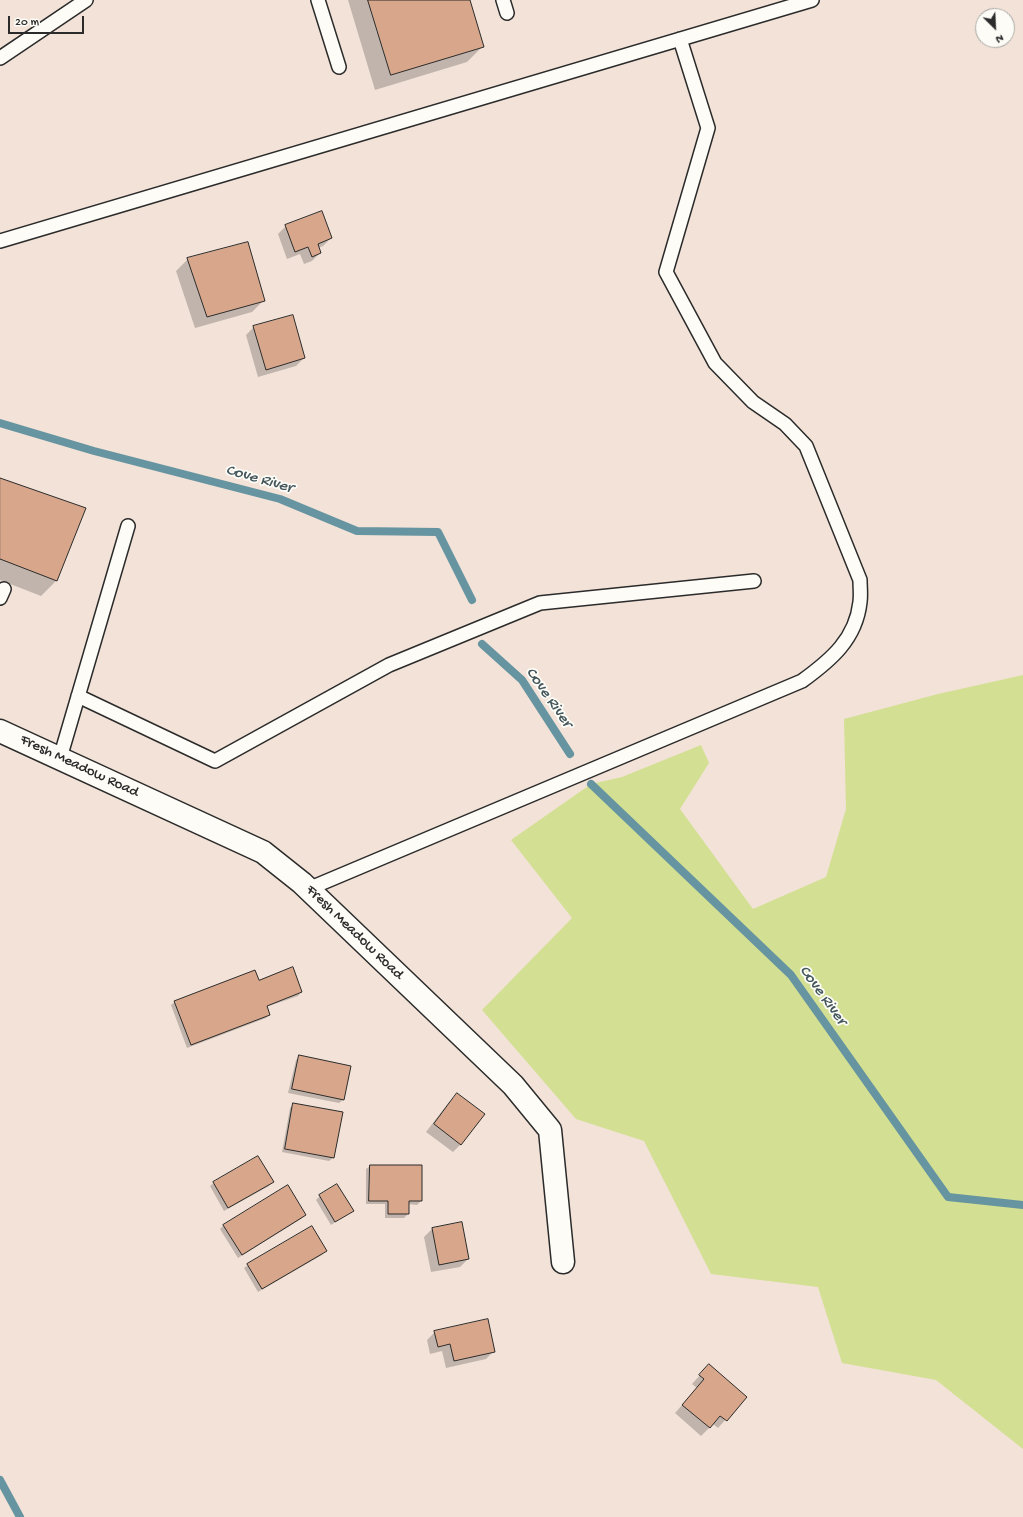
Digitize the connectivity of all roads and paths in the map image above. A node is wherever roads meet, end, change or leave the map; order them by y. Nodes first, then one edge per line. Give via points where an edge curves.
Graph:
1 (86, 0) edge
2 (318, 0) edge
3 (503, 0) edge
4 (812, 0) edge
5 (507, 13) dead end
6 (680, 39) junction
7 (0, 58) edge
8 (339, 67) dead end
9 (0, 241) edge
10 (128, 526) dead end
11 (754, 582) dead end
12 (78, 696) junction
13 (0, 731) edge
14 (60, 758) junction
15 (308, 889) junction
16 (563, 1262) dead end

1 - 7 lane
2 - 8 lane
3 - 5 lane
4 - 6 lane
6 - 9 lane
6 - 15 lane via 708,128 666,272 715,363 753,402 785,424 806,446 860,580 860,602 856,621 847,640 834,655 802,681
10 - 12 lane
11 - 12 lane via 540,603 389,665 215,761
12 - 14 lane
13 - 14 street, Fresh Meadow Road
14 - 15 street, Fresh Meadow Road via 263,852
15 - 16 street, Fresh Meadow Road via 513,1086 550,1130

